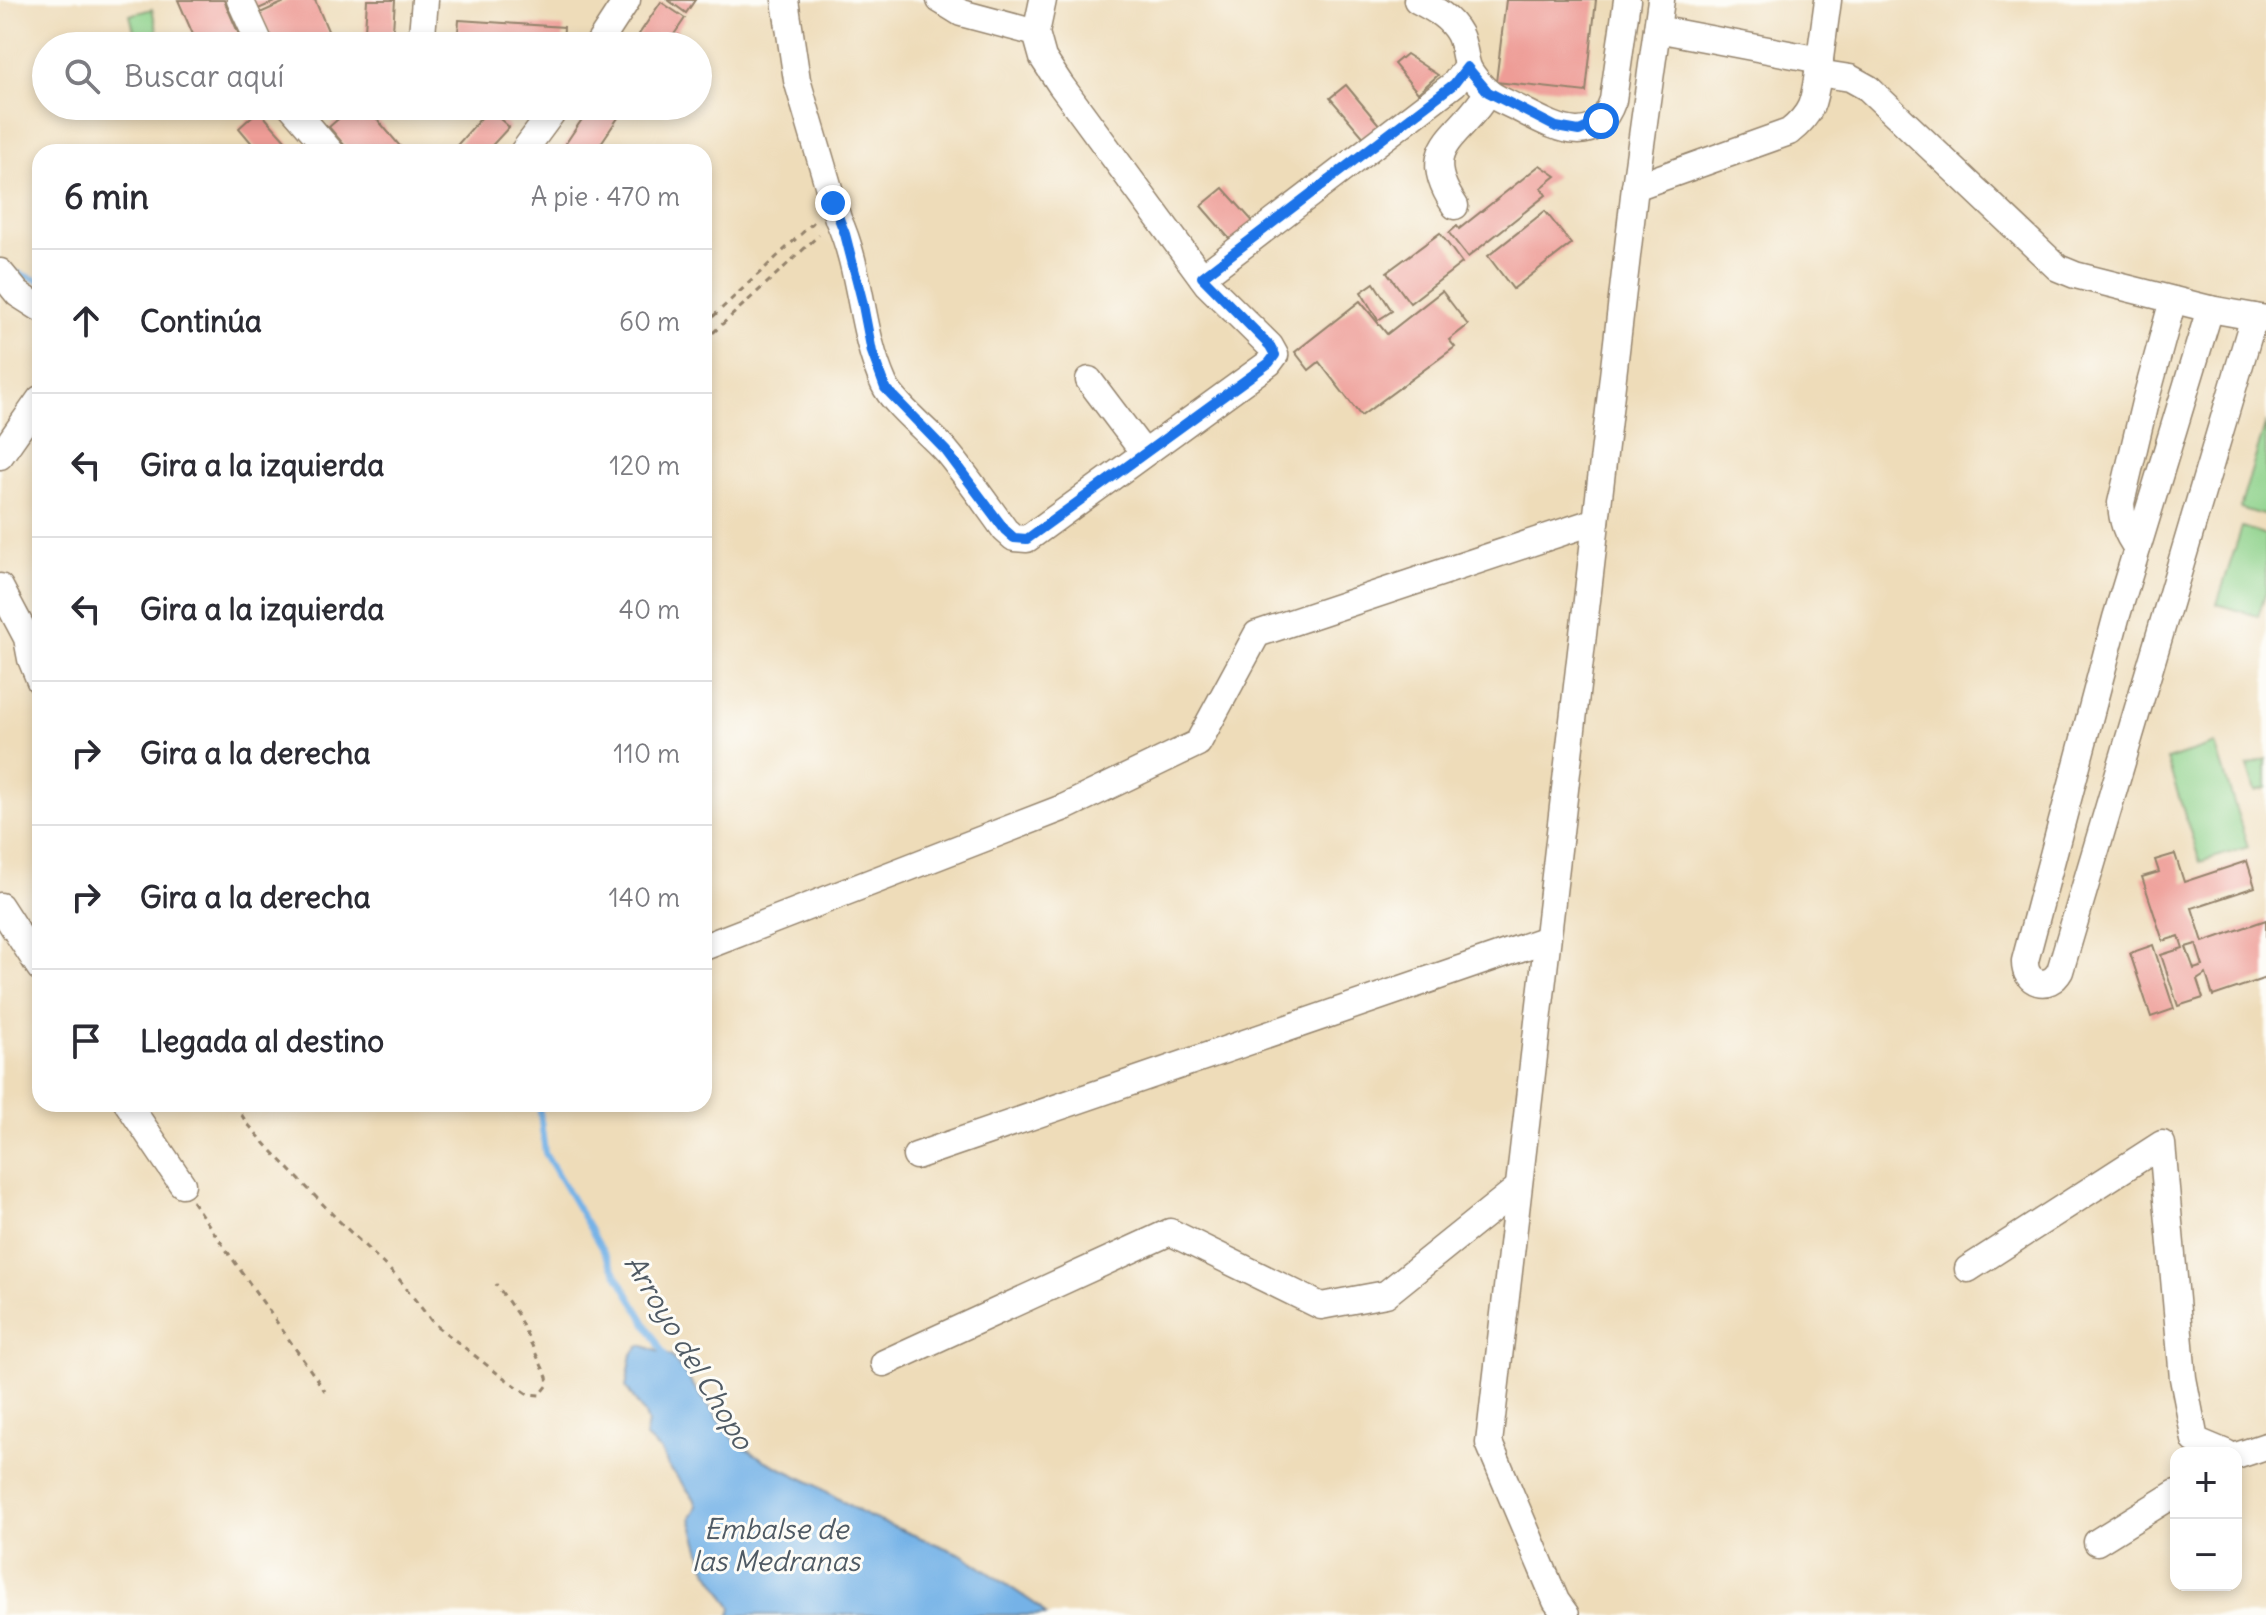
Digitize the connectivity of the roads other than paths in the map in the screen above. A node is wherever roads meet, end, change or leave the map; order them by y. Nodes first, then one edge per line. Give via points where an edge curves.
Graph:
1 (240, 0) edge
2 (425, 0) edge
3 (627, 0) edge
4 (785, 0) edge
5 (940, 0) edge
6 (1043, 0) edge
7 (1417, 0) edge
8 (1627, 0) edge
9 (1661, 0) edge
10 (1828, 0) edge
11 (1657, 29) junction
12 (255, 32) edge
13 (422, 32) edge
14 (606, 32) edge
15 (1036, 33) junction
16 (1819, 66) junction
17 (1467, 67) junction
18 (1488, 92) junction
19 (303, 120) edge
20 (547, 120) edge
21 (324, 144) edge
22 (529, 144) edge
23 (1635, 187) junction
24 (1455, 206) dead end
25 (3, 277) edge
26 (1202, 277) junction
27 (2173, 300) junction
28 (32, 303) edge
29 (2210, 309) junction
30 (2260, 318) edge
31 (1089, 380) dead end
32 (32, 410) edge
33 (1144, 453) junction
34 (0, 456) edge
35 (1596, 521) junction
36 (2137, 548) junction
37 (0, 587) edge
38 (32, 661) edge
39 (0, 906) edge
40 (1547, 939) junction
41 (712, 944) edge
42 (32, 956) edge
43 (133, 1112) edge
44 (916, 1156) dead end
45 (182, 1184) road end
46 (1518, 1188) junction
47 (1968, 1269) dead end
48 (884, 1363) dead end
49 (2266, 1446) edge
50 (2212, 1447) edge
51 (2242, 1454) edge
52 (2170, 1497) edge
53 (2097, 1542) dead end
54 (1566, 1615) edge

1 - 12 street
2 - 13 street
3 - 14 street
4 - 33 street via 797,80 885,388 946,451 1014,538 1027,539
5 - 15 street via 961,13
6 - 15 street
7 - 17 street via 1441,13 1458,33
8 - 18 street via 1613,100 1591,128 1567,131
9 - 11 street
10 - 16 street
11 - 16 street
11 - 23 street
15 - 26 street via 1043,58 1073,103
16 - 23 street via 1807,117 1789,132
16 - 27 street via 1868,88 2058,268
17 - 18 street
17 - 26 street via 1454,84
18 - 24 street via 1440,156 1444,188
19 - 21 street
20 - 22 street
23 - 35 street
25 - 28 street
26 - 33 street via 1275,355
27 - 29 street
27 - 36 street via 2121,503 2124,527
29 - 30 street
29 - 36 street
30 - 36 street via 2060,971 2052,981 2041,983 2029,978 2025,961
31 - 33 street
32 - 34 street
35 - 40 street
35 - 41 street via 1257,634 1198,743 1065,807
37 - 38 street via 27,638
39 - 42 street
40 - 44 street
40 - 46 street
43 - 45 street
46 - 48 street via 1386,1294 1321,1306 1170,1232
46 - 54 street via 1489,1443
47 - 50 street via 2162,1144 2183,1378 2195,1440
49 - 51 street
52 - 53 street

